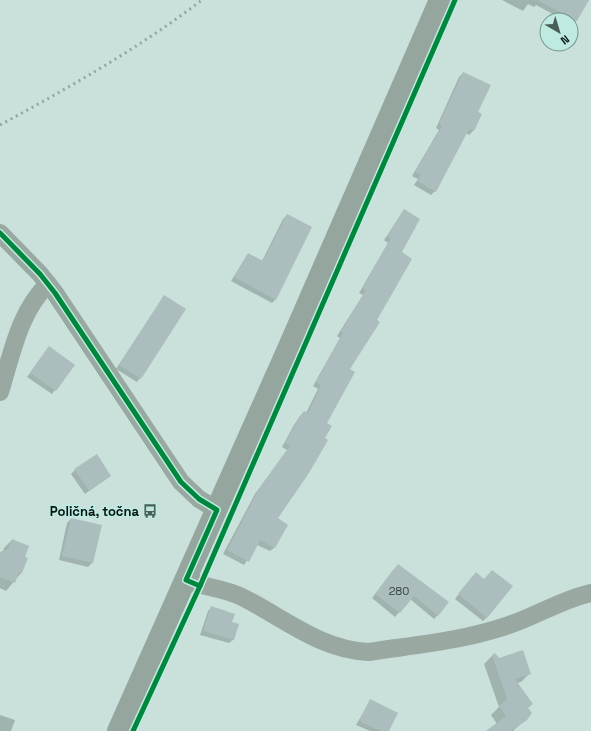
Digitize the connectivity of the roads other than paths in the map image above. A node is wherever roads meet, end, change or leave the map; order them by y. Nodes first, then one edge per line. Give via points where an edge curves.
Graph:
1 (440, 0) edge
2 (0, 233) edge
3 (48, 284) junction
4 (0, 392) edge
5 (217, 510) junction
6 (186, 580) junction
7 (591, 594) edge
8 (118, 731) edge

1 - 5 main road
2 - 3 street
3 - 4 street via 35,298 26,314
3 - 5 street via 181,482 199,499
5 - 6 main road
6 - 7 street via 243,597 334,647 369,652 487,632 515,623 558,603
6 - 8 main road

